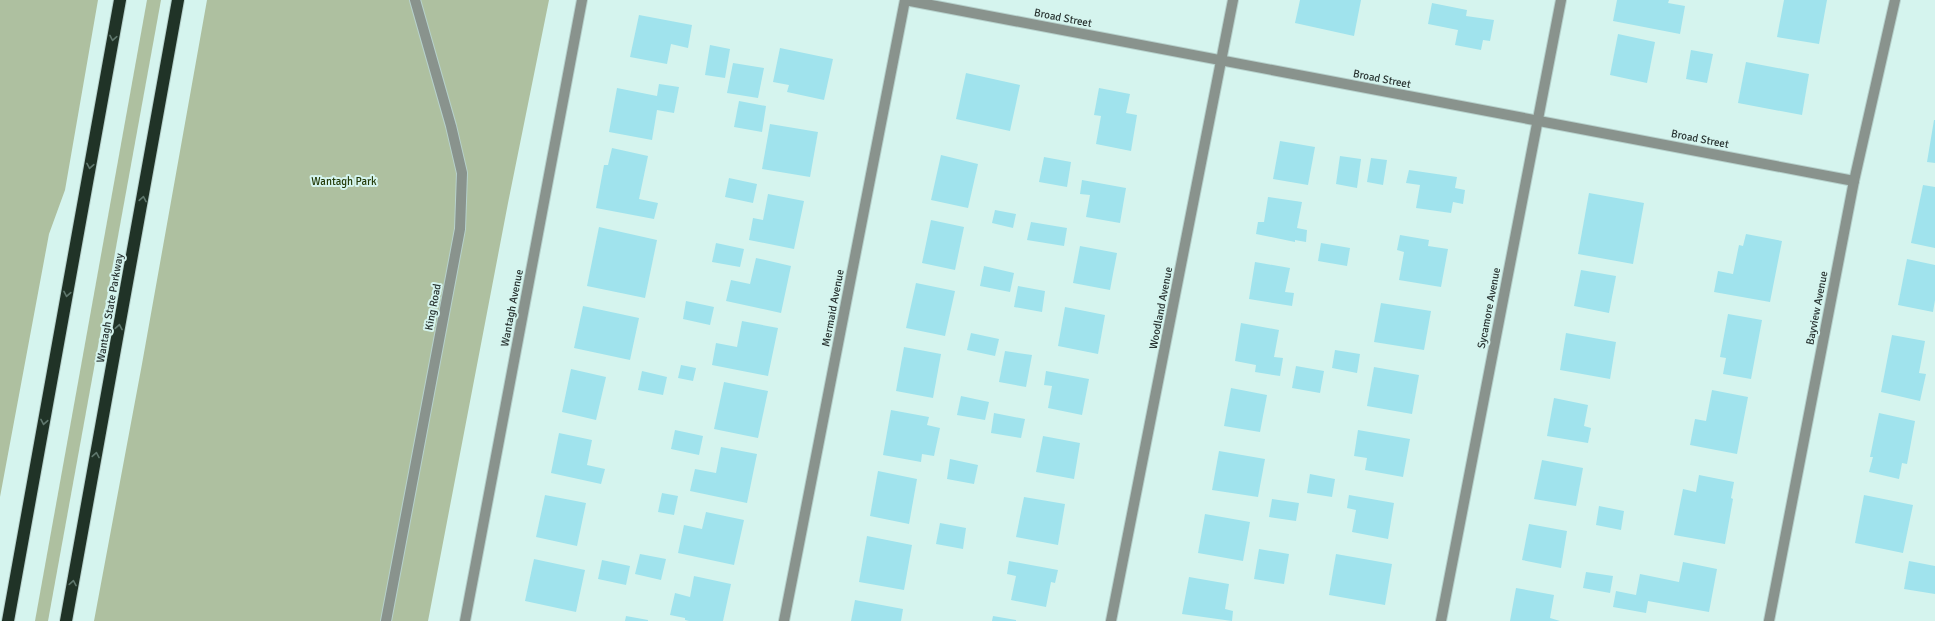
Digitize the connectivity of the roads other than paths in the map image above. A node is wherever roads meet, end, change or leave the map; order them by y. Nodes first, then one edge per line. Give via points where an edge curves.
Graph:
1 (120, 0) edge
2 (178, 0) edge
3 (415, 0) edge
4 (582, 0) edge
5 (905, 0) edge
6 (1233, 0) edge
7 (1561, 0) edge
8 (1895, 0) edge
9 (1222, 61) junction
10 (1538, 120) junction
11 (1854, 181) junction
12 (8, 621) edge
13 (66, 621) edge
14 (386, 621) edge
15 (465, 621) edge
16 (784, 621) edge
17 (1111, 621) edge
18 (1441, 621) edge
19 (1769, 621) edge

1 -> 12 highway
13 -> 2 highway, Wantagh State Parkway
3 - 14 street, King Road via 462,173 460,229
4 - 15 street, Wantagh Avenue
5 - 9 street, Broad Street
5 - 16 street, Mermaid Avenue
6 - 9 street, Woodland Avenue
7 - 10 street, Sycamore Avenue
8 - 11 street, Bayview Avenue
9 - 10 street, Broad Street
9 - 17 street, Woodland Avenue
10 - 11 street, Broad Street
10 - 18 street, Sycamore Avenue
11 - 19 street, Bayview Avenue

